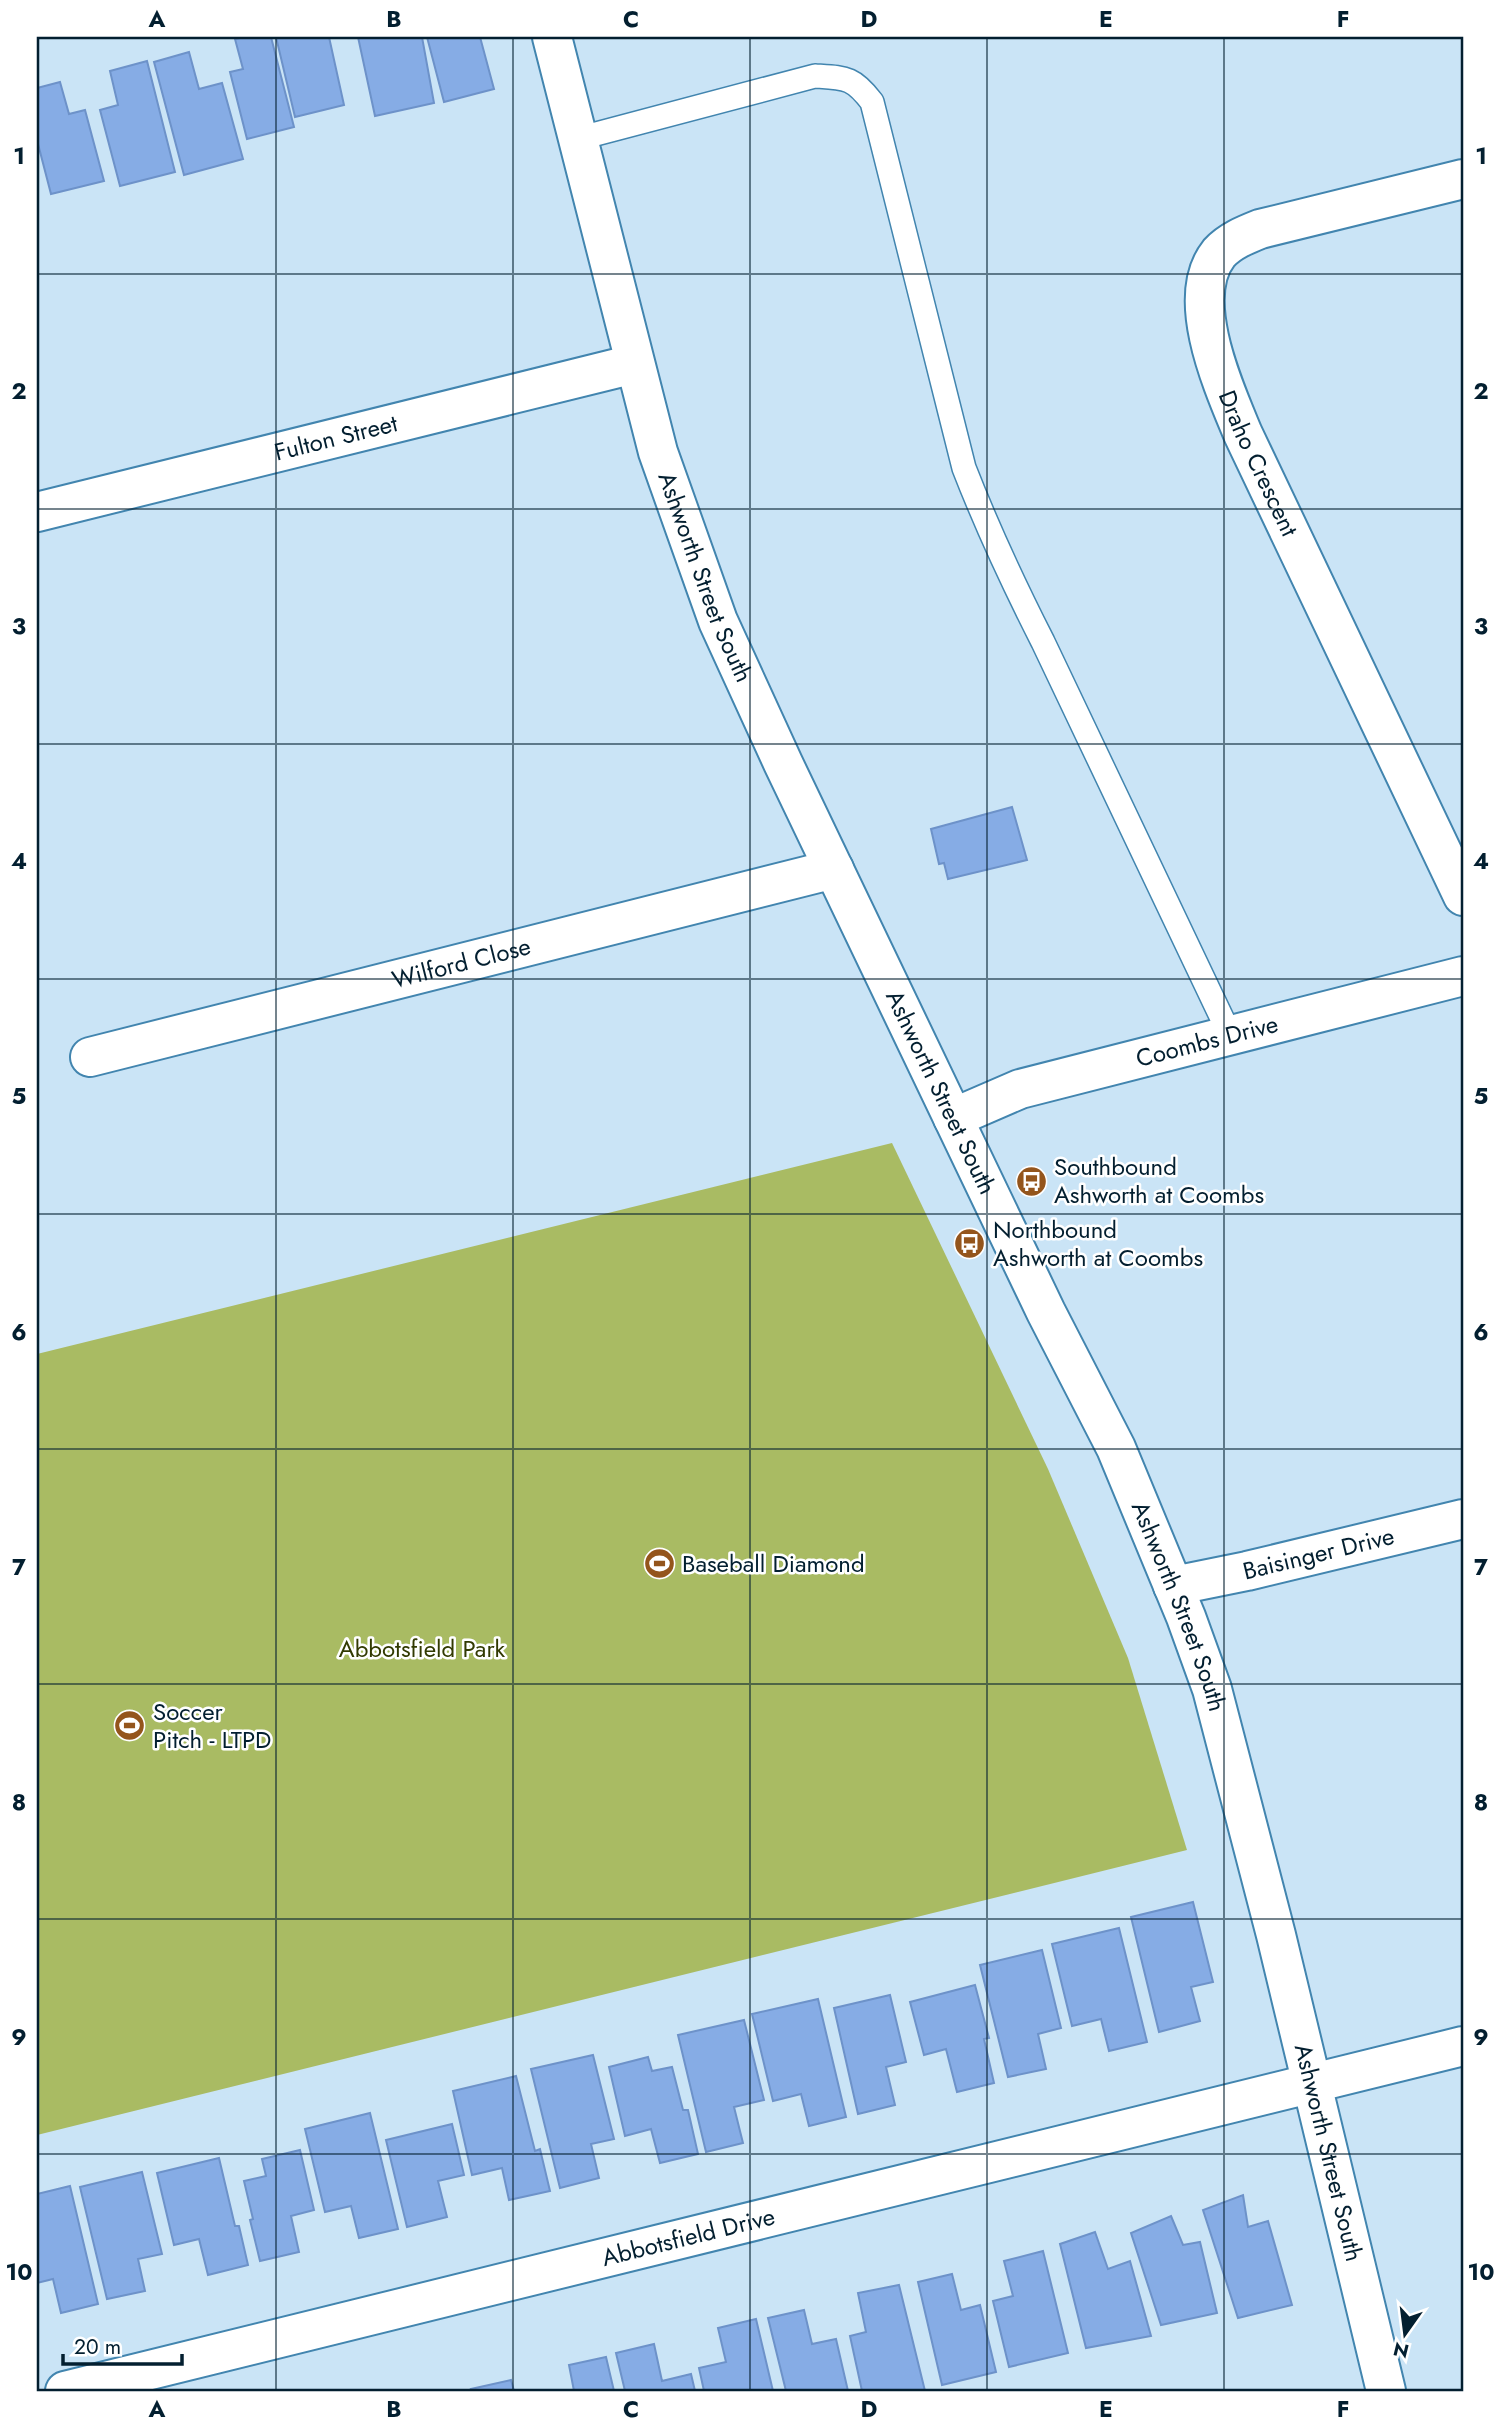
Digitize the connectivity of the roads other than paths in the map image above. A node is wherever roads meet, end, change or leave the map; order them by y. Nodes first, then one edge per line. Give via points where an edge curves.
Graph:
1 (552, 37) edge
2 (577, 139) junction
3 (1463, 179) edge
4 (634, 364) junction
5 (37, 512) edge
6 (834, 869) junction
7 (1463, 896) edge
8 (1463, 976) edge
9 (1230, 1035) junction
10 (90, 1057) dead end
11 (953, 1118) junction
12 (1463, 1519) edge
13 (1173, 1586) junction
14 (1463, 2046) edge
15 (1311, 2084) junction
16 (65, 2391) edge
17 (1386, 2391) edge

1 - 2 street, Ashworth Street South
2 - 4 street, Ashworth Street South
2 - 9 lane via 816,76 844,78 859,85 872,102 964,468 1016,590
3 - 7 street, Draho Crescent via 1237,238 1219,253 1209,270 1204,294 1211,343 1243,434
4 - 5 street, Fulton Street
4 - 6 street, Ashworth Street South via 658,452 718,621
6 - 10 street, Wilford Close
6 - 11 street, Ashworth Street South
8 - 9 street, Coombs Drive
9 - 11 street, Coombs Drive via 1020,1089
11 - 13 street, Ashworth Street South via 1116,1448
12 - 13 street, Baisinger Drive
13 - 15 street, Ashworth Street South via 1212,1689
14 - 15 street, Abbotsfield Drive
15 - 16 street, Abbotsfield Drive
15 - 17 street, Ashworth Street South

